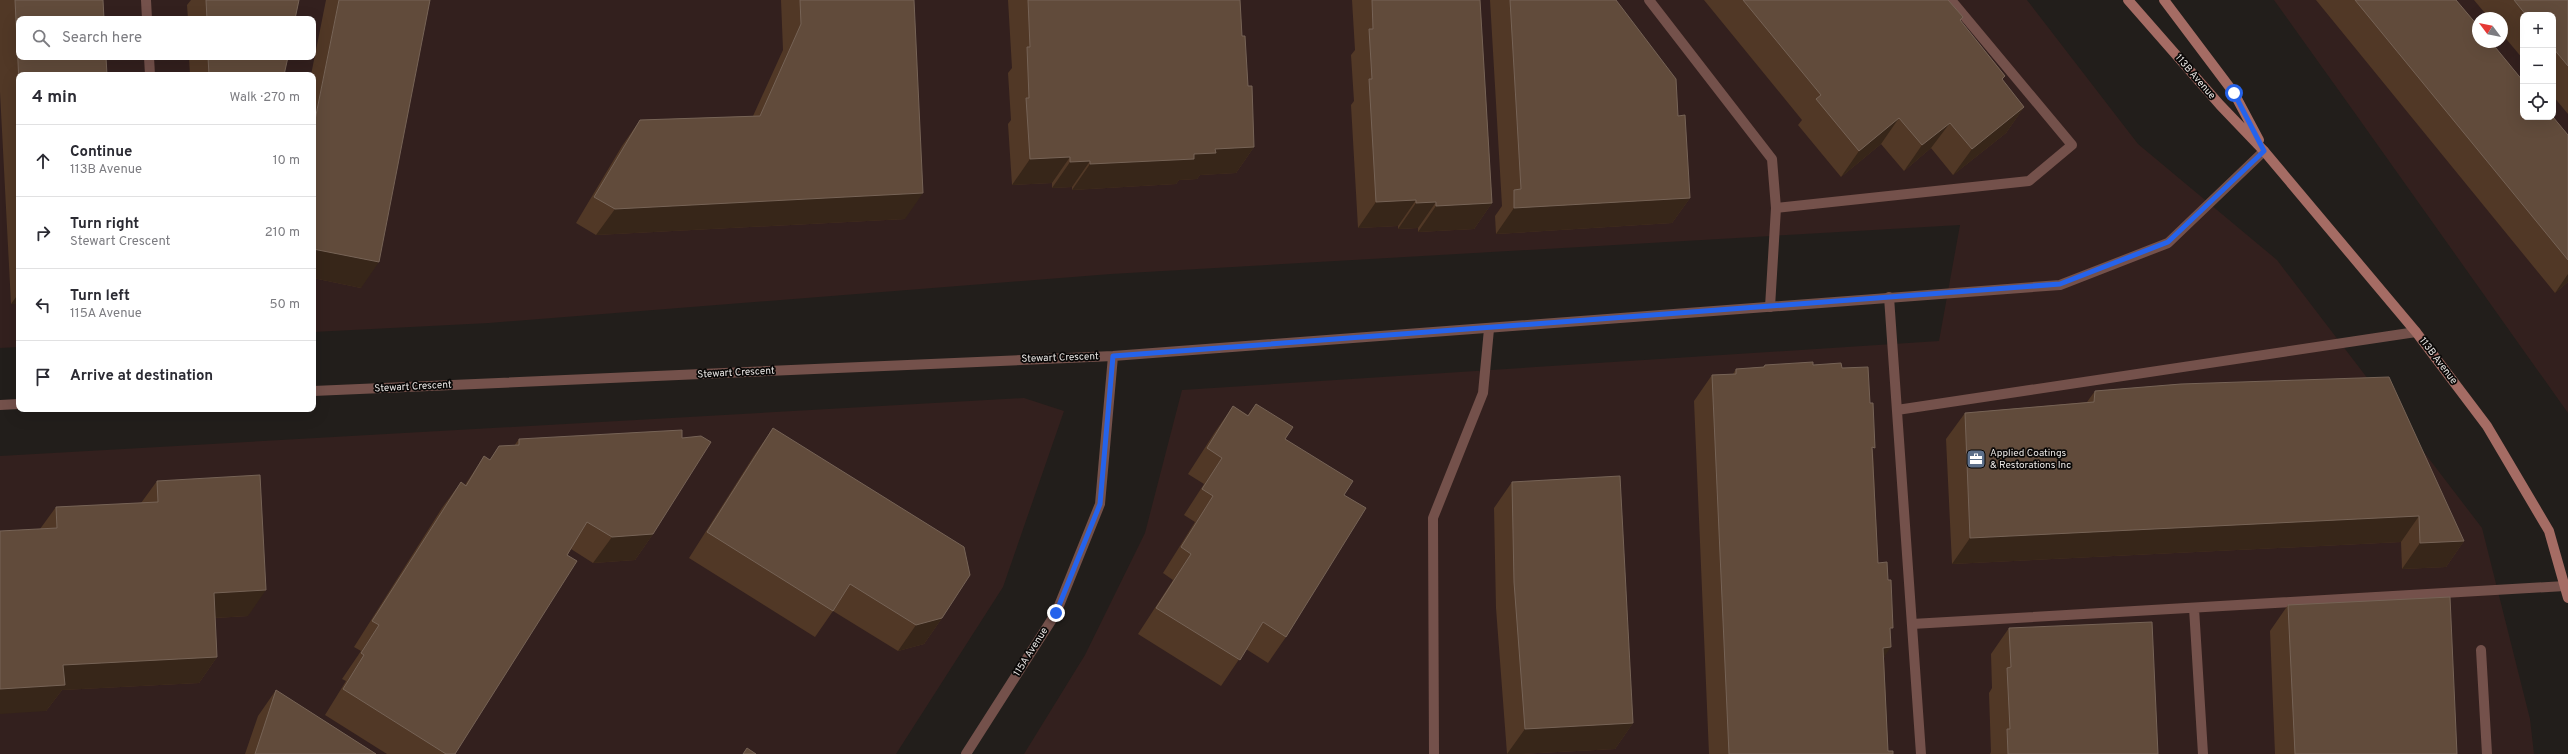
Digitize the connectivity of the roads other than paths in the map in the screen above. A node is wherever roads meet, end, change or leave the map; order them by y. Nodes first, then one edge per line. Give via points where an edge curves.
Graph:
1 (146, 0) edge
2 (1650, 0) edge
3 (1951, 0) edge
4 (2128, 0) edge
5 (2164, 0) edge
6 (147, 16) edge
7 (149, 60) edge
8 (150, 72) edge
9 (2264, 151) junction
10 (1776, 208) junction
11 (1889, 297) junction
12 (1770, 307) junction
13 (1489, 329) junction
14 (2416, 332) junction
15 (1113, 356) junction
16 (316, 391) edge
17 (16, 404) edge
18 (0, 405) edge
19 (1897, 410) junction
20 (2565, 586) junction
21 (2568, 598) edge
22 (2194, 608) junction
23 (1912, 624) junction
24 (2481, 650) dead end
25 (966, 754) edge
26 (1434, 754) edge
27 (1921, 754) edge
28 (2203, 754) edge
29 (2487, 754) edge

1 - 6 street
2 - 10 street via 1772,159
3 - 10 street via 2072,145 2029,181
4 - 9 main road, 113B Avenue
5 - 9 main road, 113B Avenue via 2234,93
7 - 8 street
9 - 11 street, Stewart Crescent via 2168,242 2060,284
9 - 14 main road, 113B Avenue
10 - 12 street
11 - 12 street, Stewart Crescent
11 - 19 street
12 - 13 street, Stewart Crescent
13 - 15 street, Stewart Crescent
13 - 26 street via 1483,393 1433,518
14 - 19 street
14 - 20 main road, 113B Avenue via 2487,426 2549,531
15 - 16 street, Stewart Crescent
15 - 25 street, 115A Avenue via 1100,504 1056,613
17 - 18 street
19 - 23 street
20 - 21 main road, 113B Avenue
20 - 22 street
22 - 23 street
22 - 28 street
23 - 27 street
24 - 29 street

